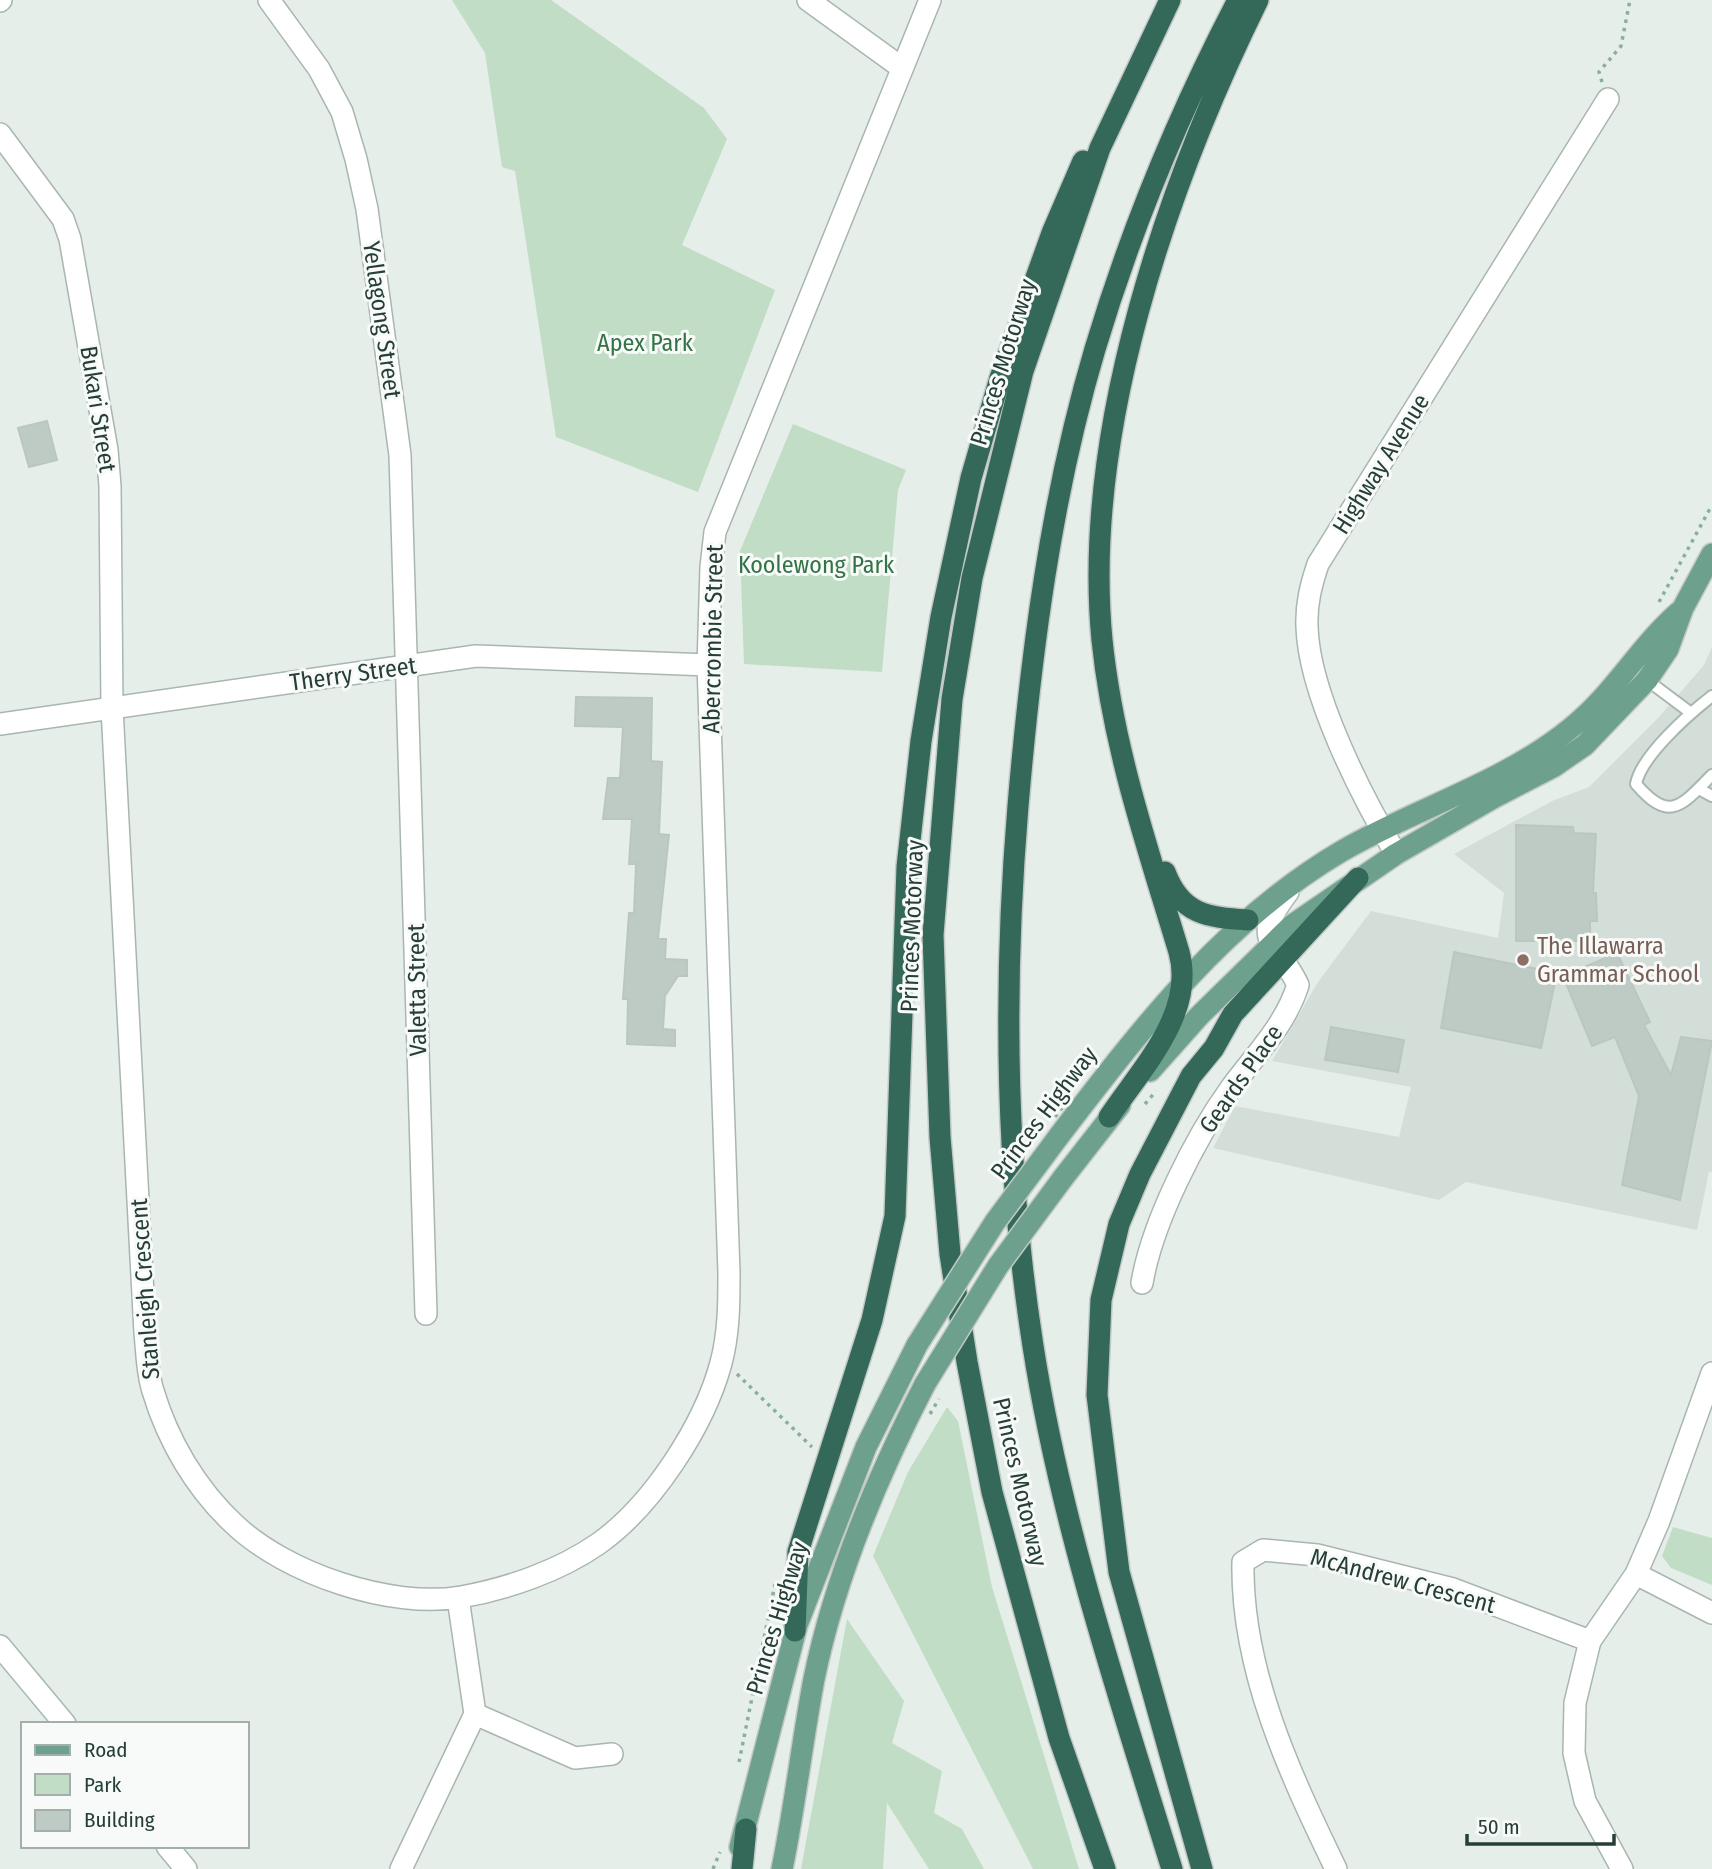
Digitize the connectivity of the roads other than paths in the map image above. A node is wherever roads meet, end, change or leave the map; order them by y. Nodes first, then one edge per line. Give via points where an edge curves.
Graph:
1 (269, 0) edge
2 (808, 0) edge
3 (930, 0) edge
4 (1170, 0) edge
5 (1238, 0) edge
6 (1258, 0) edge
7 (902, 68) junction
8 (1608, 100) dead end
9 (0, 134) edge
10 (1100, 148) junction
11 (1712, 554) edge
12 (1683, 608) junction
13 (708, 665) junction
14 (409, 666) junction
15 (1647, 680) junction
16 (1712, 696) edge
17 (113, 708) junction
18 (1114, 710) junction
19 (1691, 713) junction
20 (0, 724) edge
21 (1712, 775) edge
22 (1699, 789) junction
23 (1712, 796) edge
24 (1381, 830) junction
25 (1396, 854) junction
26 (1358, 878) joint
27 (1294, 885) junction
28 (1248, 920) junction
29 (1277, 953) junction
30 (1185, 981) junction
31 (1109, 1117) junction
32 (726, 1194) joint
33 (1142, 1283) dead end
34 (426, 1314) dead end
35 (1712, 1373) edge
36 (1636, 1574) junction
37 (458, 1598) junction
38 (1712, 1612) edge
39 (796, 1631) junction
40 (1590, 1641) junction
41 (0, 1646) edge
42 (475, 1714) junction
43 (63, 1722) edge
44 (612, 1754) dead end
45 (746, 1829) junction
46 (169, 1848) edge
47 (186, 1869) edge
48 (401, 1869) edge
49 (733, 1869) edge
50 (742, 1869) edge
51 (782, 1869) edge
52 (1105, 1869) edge
53 (1172, 1869) edge
54 (1202, 1869) edge
55 (1336, 1869) edge
56 (1622, 1869) edge

1 - 14 street, Yellagong Street via 319,69 342,112 367,209 400,455
2 - 7 street
3 - 7 street, Abercrombie Street
4 - 10 highway, Princes Motorway
5 - 53 highway, Princes Motorway via 1160,168 1086,387 1059,498 1027,693 1011,885 1009,1121 1034,1350 1088,1600
6 - 18 highway via 1222,72 1184,173 1148,285 1113,419 1100,540 1102,640
7 - 13 street, Abercrombie Street via 715,532
8 - 24 street, Highway Avenue via 1318,564 1308,594 1313,672
9 - 17 street, Bukari Street via 63,219 70,240 107,450
10 - 39 highway via 1085,155 1028,298 983,435 954,553 929,684 907,867 895,1216 872,1320 798,1552
10 - 52 highway, Princes Motorway via 1023,371 972,578 952,699 933,934 940,1137 950,1254 967,1362 995,1505 1059,1738
11 - 12 main road, Princes Highway
12 - 15 main road, Princes Highway via 1668,649
12 - 24 main road, Princes Highway via 1650,638 1606,695 1555,740
13 - 14 street, Therry Street via 476,656
13 - 32 street, Abercrombie Street
14 - 17 street, Therry Street
14 - 34 street, Valetta Street
15 - 19 lane
15 - 25 main road, Princes Highway via 1569,758
16 - 19 lane
17 - 20 street, Therry Street
17 - 37 street, Stanleigh Crescent via 145,1333 152,1389 178,1453 203,1491 262,1545 295,1565 341,1583 400,1597
18 - 28 highway via 1152,841 1180,901 1196,912
18 - 30 highway via 1126,782
19 - 22 lane via 1638,770 1636,784 1651,802 1674,808
21 - 22 lane
22 - 23 lane
24 - 25 street, Highway Avenue
24 - 27 main road, Princes Highway
25 - 26 main road, Princes Highway
26 - 29 highway
27 - 28 main road, Princes Highway
27 - 29 street, Geards Place via 1271,914 1267,927
28 - 30 main road, Princes Highway
29 - 31 main road via 1199,1016
29 - 33 street, Geards Place via 1298,985 1293,1002 1205,1125 1155,1237
29 - 54 highway via 1191,1076 1163,1126 1119,1224 1098,1327 1097,1395 1119,1572
30 - 31 highway via 1180,1007
30 - 39 main road, Princes Highway, bridge via 1139,1032 988,1232 917,1345 841,1505
31 - 51 main road, bridge via 998,1266 925,1384 894,1444 862,1521 825,1637
32 - 37 street, Stanleigh Crescent via 729,1319 721,1362 708,1399 677,1456 641,1505 598,1544 508,1586
35 - 36 street
36 - 38 street
36 - 40 street
37 - 42 street
39 - 45 main road, Princes Highway
40 - 55 street, McAndrew Crescent via 1454,1589 1317,1555 1262,1550 1243,1562 1242,1601 1262,1696
40 - 56 street via 1575,1703 1574,1753 1585,1801
41 - 43 street
42 - 44 street via 575,1758
42 - 48 street
45 - 49 main road, Princes Highway
45 - 50 highway
46 - 47 street

